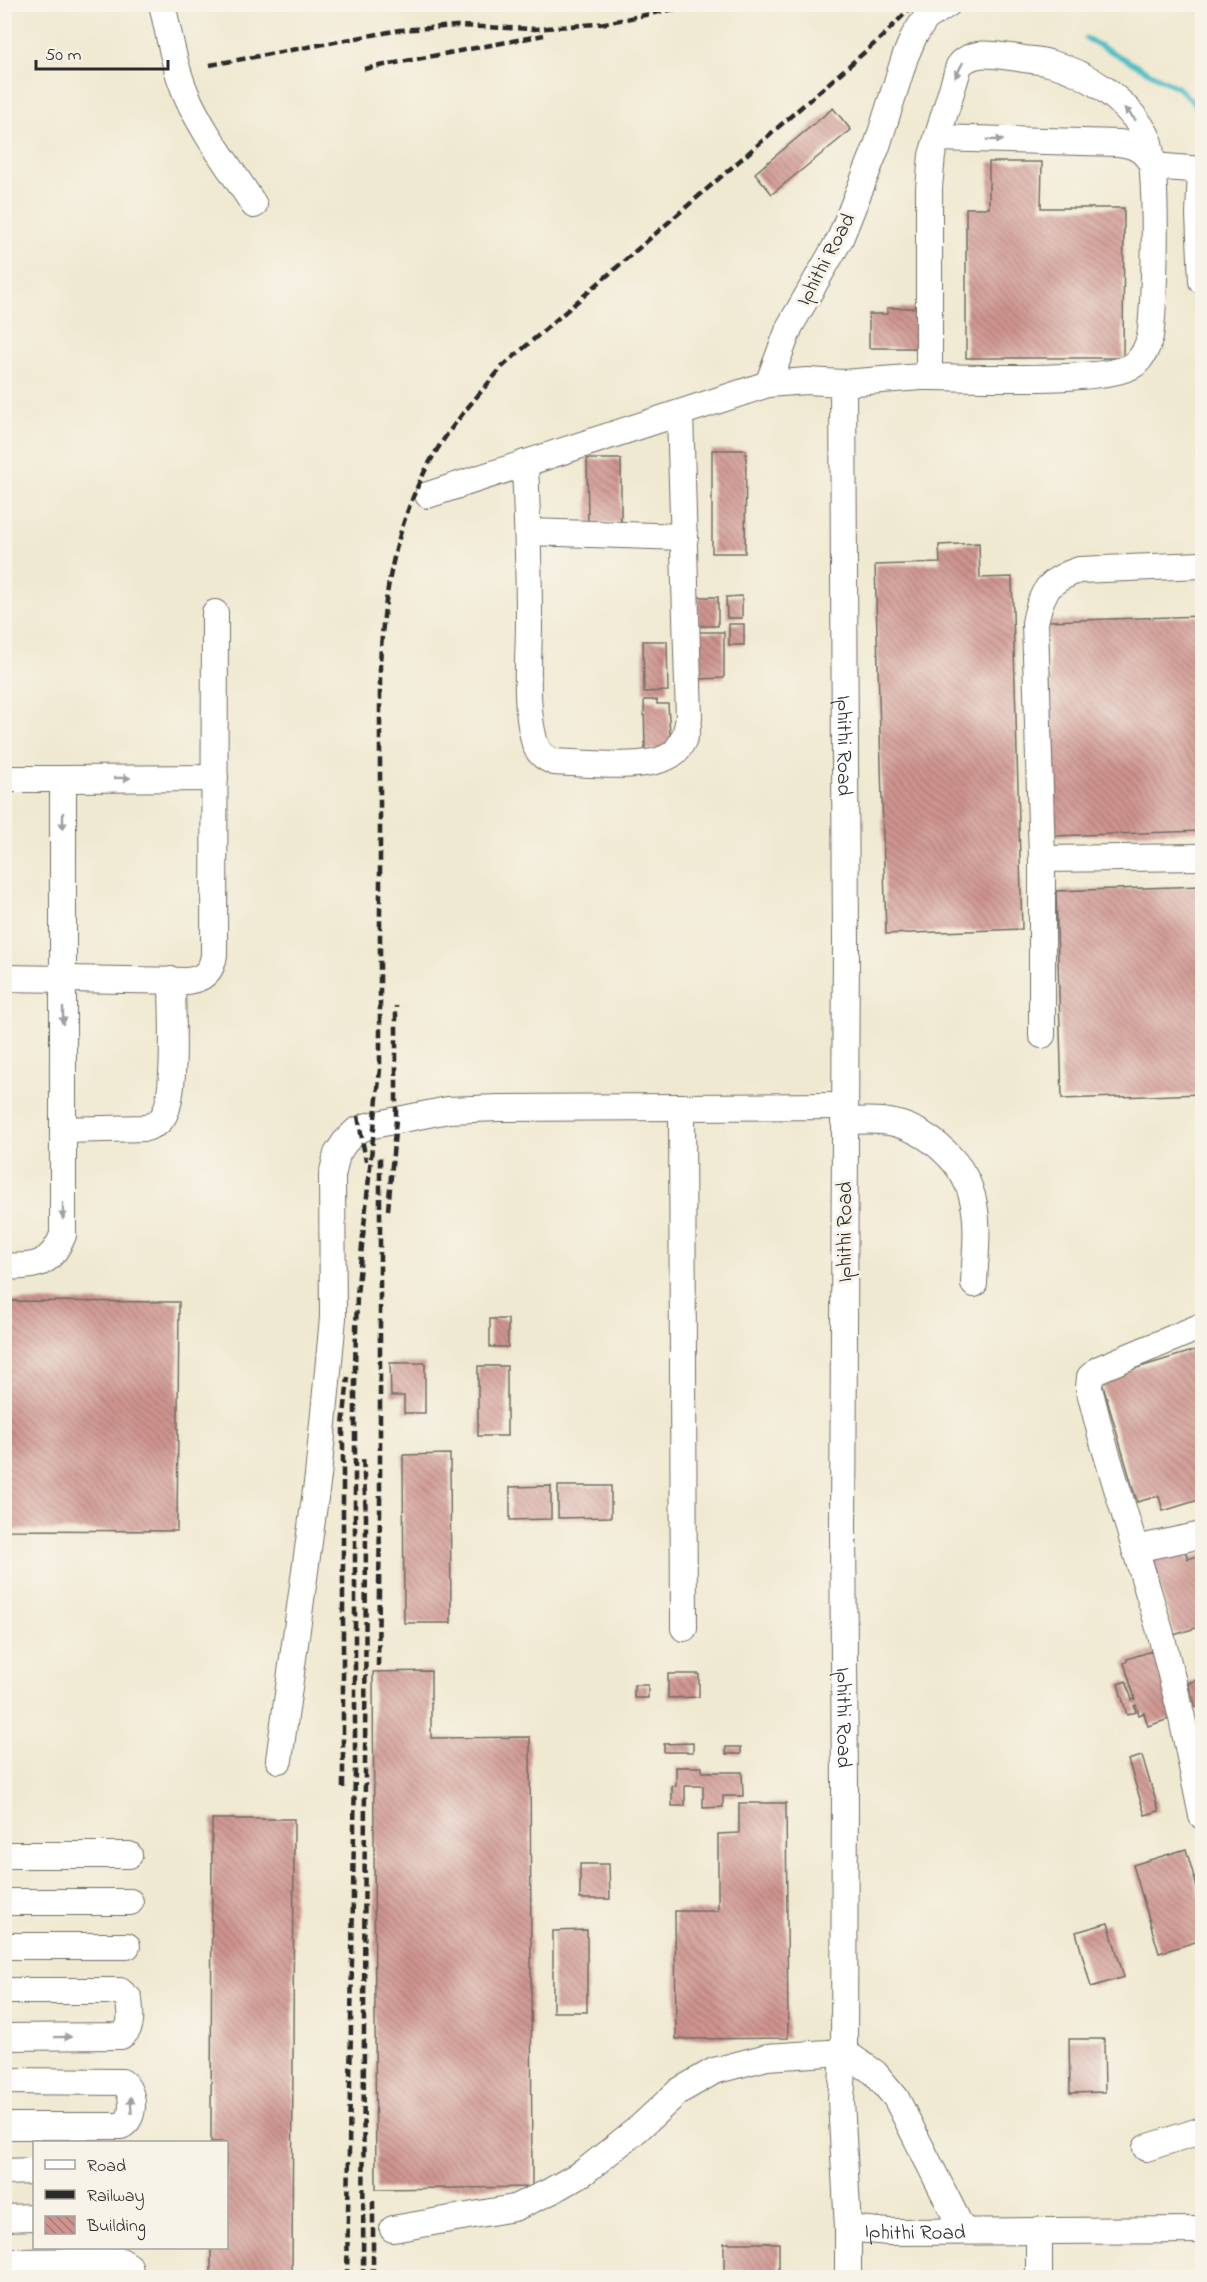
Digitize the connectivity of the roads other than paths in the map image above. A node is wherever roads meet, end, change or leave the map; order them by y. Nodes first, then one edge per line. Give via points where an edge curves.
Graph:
1 (162, 4) edge
2 (948, 4) edge
3 (937, 138) junction
4 (1153, 166) junction
5 (1202, 170) edge
6 (254, 204) dead end
7 (1203, 281) edge
8 (929, 377) junction
9 (843, 382) junction
10 (768, 384) junction
11 (680, 413) junction
12 (525, 463) junction
13 (428, 495) dead end
14 (528, 532) junction
15 (685, 537) junction
16 (1203, 565) edge
17 (215, 613) dead end
18 (215, 778) junction
19 (4, 779) edge
20 (63, 779) junction
21 (1203, 857) edge
22 (1042, 859) junction
23 (4, 978) edge
24 (63, 979) junction
25 (172, 980) junction
26 (1042, 1035) dead end
27 (682, 1107) junction
28 (844, 1114) junction
29 (63, 1130) junction
30 (4, 1266) edge
31 (974, 1284) dead end
32 (1203, 1326) edge
33 (1203, 1535) edge
34 (1135, 1549) junction
35 (684, 1628) dead end
36 (279, 1760) dead end
37 (1202, 1811) edge
38 (129, 1855) dead end
39 (4, 1856) edge
40 (4, 1902) edge
41 (130, 1902) dead end
42 (4, 1946) edge
43 (127, 1946) dead end
44 (4, 1991) edge
45 (4, 2037) edge
46 (844, 2052) junction
47 (4, 2081) edge
48 (4, 2126) edge
49 (1203, 2130) edge
50 (1146, 2148) dead end
51 (33, 2171) edge
52 (4, 2172) edge
53 (33, 2217) edge
54 (4, 2218) edge
55 (848, 2228) junction
56 (393, 2229) dead end
57 (1039, 2230) junction
58 (1203, 2230) edge
59 (963, 2231) junction
60 (4, 2262) edge
61 (131, 2277) edge
62 (848, 2277) edge
63 (1039, 2277) edge

1 - 6 lane via 186,94
2 - 10 lane, Iphithi Road via 926,18 914,36 840,239 790,326
3 -> 4 lane via 1119,143 1140,149
4 -> 3 lane via 1148,137 1137,120 1108,93 1049,63 991,55 974,55 959,66
3 - 8 lane via 929,188
4 - 5 lane
4 - 8 lane via 1154,301 1150,339 1135,364 1088,375
5 - 7 lane via 1199,215
8 - 9 lane
9 - 10 lane
9 - 28 lane, Iphithi Road
10 - 11 lane
11 - 12 lane
11 - 15 lane
12 - 13 lane
12 - 14 lane
14 - 15 lane
14 - 15 lane via 528,680 532,728 537,748 554,762 648,763 669,757 681,745 689,718
16 - 22 lane via 1079,570 1062,575 1044,593 1035,623
17 - 18 lane
20 -> 18 lane
18 - 25 lane via 212,967 195,980
19 - 20 lane
20 -> 24 lane
21 - 22 lane
22 - 26 lane
23 - 24 lane
24 - 25 lane
24 -> 29 lane
25 - 29 lane via 172,1082 164,1116 146,1128
27 - 28 lane
27 - 35 lane
27 - 36 lane via 448,1110 376,1123 356,1131 337,1154 331,1215 333,1318 302,1599
28 - 31 lane via 918,1132 934,1142 967,1181 975,1226
28 - 46 lane, Iphithi Road
29 -> 30 lane via 63,1235 58,1248 33,1265
32 - 34 lane via 1099,1368 1090,1377 1089,1388 1101,1435
33 - 34 lane
34 - 37 lane via 1160,1631
38 - 39 lane
40 - 41 lane
42 - 43 lane
45 -> 44 lane via 121,2036 128,2031 131,2021 129,1999 120,1991
46 - 55 lane, Iphithi Road via 841,2101
46 - 56 lane via 767,2056 714,2071 680,2091 584,2172 549,2192 514,2208
46 - 59 lane via 875,2073 896,2098
48 -> 47 lane via 121,2126 132,2114 129,2089 122,2082
49 - 50 lane
51 - 52 lane
53 - 54 lane
55 - 59 lane, Iphithi Road
55 - 62 lane
57 - 58 lane, Iphithi Road
57 - 59 lane, Iphithi Road
57 - 63 lane
60 - 61 lane via 121,2261 129,2266

